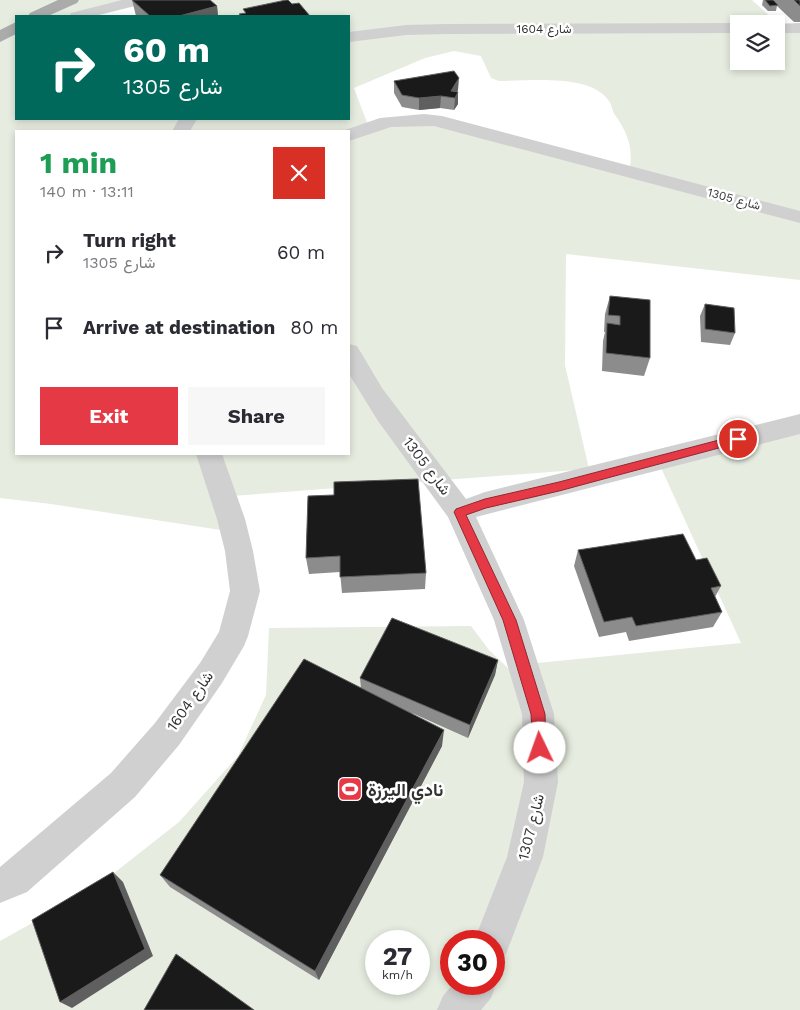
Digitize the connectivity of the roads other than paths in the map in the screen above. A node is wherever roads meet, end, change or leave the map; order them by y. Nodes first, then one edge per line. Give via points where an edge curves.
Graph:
1 (71, 0) edge
2 (141, 0) edge
3 (38, 15) edge
4 (80, 15) edge
5 (730, 28) edge
6 (785, 28) edge
7 (800, 28) edge
8 (350, 37) edge
9 (350, 135) edge
10 (800, 217) edge
11 (350, 354) edge
12 (800, 424) edge
13 (209, 455) edge
14 (460, 512) junction
15 (0, 885) edge
16 (497, 930) edge
17 (469, 995) edge
18 (457, 1010) edge

1 - 3 main road
2 - 4 street
5 - 8 street, شارع 1604 via 447,29
6 - 7 street
9 - 10 street, شارع 1305 via 395,120 435,120
11 - 14 street, شارع 1305 via 396,425
12 - 14 street
13 - 15 street, شارع 1604 via 231,518 245,591 233,636 167,734 123,785 14,878
14 - 16 street, شارع 1307 via 509,620 538,714 541,782 525,857
17 - 18 street

